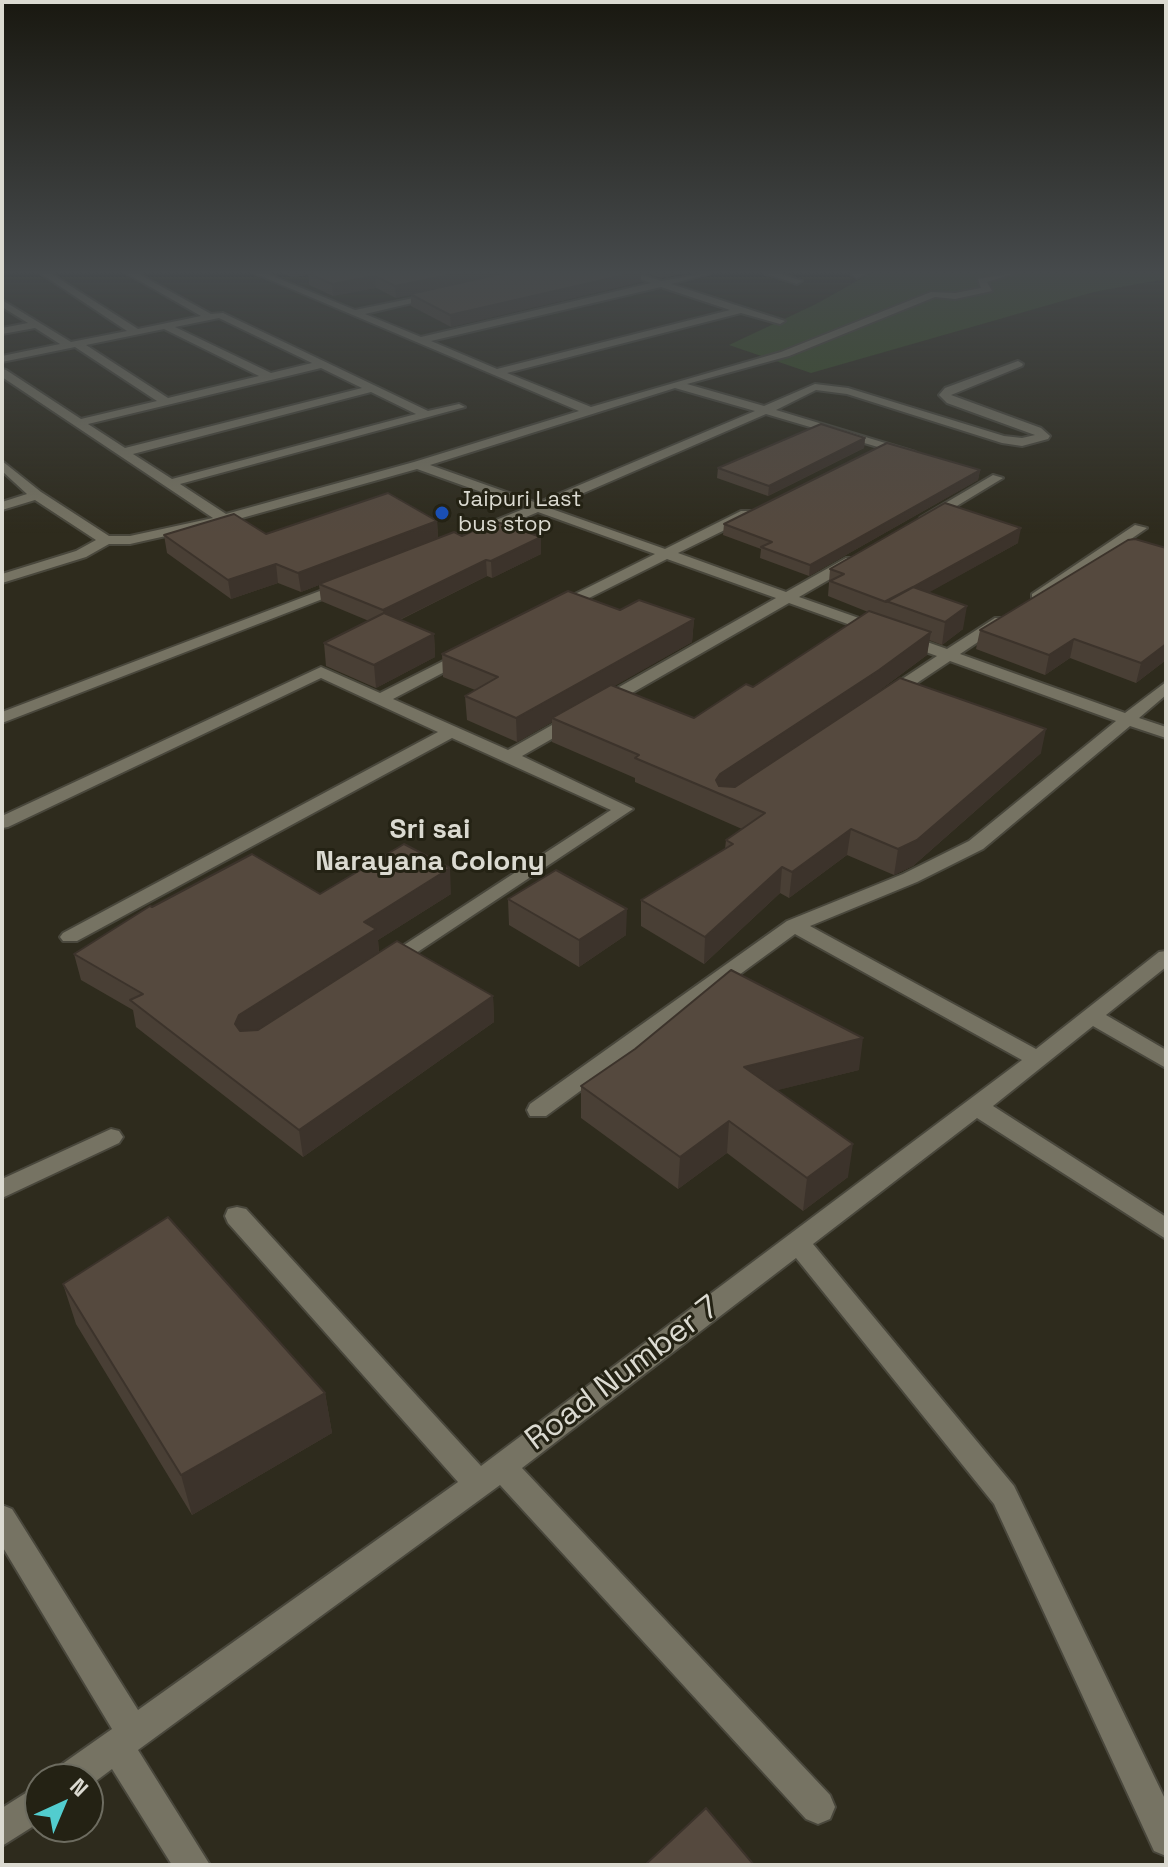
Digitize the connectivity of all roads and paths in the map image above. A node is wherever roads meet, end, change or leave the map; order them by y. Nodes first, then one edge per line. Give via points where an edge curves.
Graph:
1 (99, 360) edge
2 (235, 360) edge
3 (315, 360) edge
4 (469, 360) edge
5 (544, 360) edge
6 (763, 360) edge
7 (323, 364) junction
8 (1018, 364) dead end
9 (2, 372) edge
10 (497, 372) junction
11 (270, 377) junction
12 (676, 384) junction
13 (375, 388) junction
14 (165, 401) junction
15 (459, 407) dead end
16 (767, 410) junction
17 (590, 411) junction
18 (427, 415) junction
19 (82, 422) junction
20 (886, 445) junction
21 (125, 452) junction
22 (872, 452) edge
23 (928, 457) edge
24 (2, 465) edge
25 (418, 465) junction
26 (983, 474) edge
27 (171, 483) junction
28 (36, 495) junction
29 (2, 506) edge
30 (762, 506) edge
31 (538, 508) junction
32 (224, 519) junction
33 (918, 523) edge
34 (1140, 528) dead end
35 (466, 537) edge
36 (106, 540) junction
37 (866, 553) edge
38 (665, 554) junction
39 (366, 577) edge
40 (2, 579) edge
41 (787, 598) junction
42 (543, 616) edge
43 (488, 644) edge
44 (948, 655) junction
45 (1166, 687) edge
46 (380, 699) junction
47 (870, 708) edge
48 (2, 718) edge
49 (1126, 719) junction
50 (450, 732) junction
51 (1166, 733) edge
52 (510, 756) junction
53 (2, 823) edge
54 (794, 925) junction
55 (70, 937) dead end
56 (1166, 957) edge
57 (372, 972) edge
58 (1091, 1016) junction
59 (1038, 1059) junction
60 (1166, 1060) edge
61 (977, 1107) junction
62 (538, 1110) dead end
63 (111, 1137) dead end
64 (2, 1189) edge
65 (237, 1216) dead end
66 (1166, 1229) edge
67 (797, 1242) junction
68 (490, 1476) junction
69 (2, 1519) edge
70 (124, 1739) junction
71 (92, 1763) edge
72 (818, 1807) dead end
73 (24, 1813) edge
74 (2, 1829) edge
75 (1166, 1839) edge
76 (192, 1865) edge

1 - 14 street
2 - 11 street
3 - 7 street
4 - 10 street
5 - 10 street
6 - 12 street
7 - 11 street
7 - 13 street
8 - 16 street via 945,395 1044,436 1022,442 832,387 815,387
9 - 19 street
10 - 17 street
11 - 14 street
12 - 16 street
12 - 17 street
13 - 18 street
13 - 21 street
14 - 19 street
15 - 18 street
16 - 20 street
16 - 31 street
17 - 25 street
18 - 27 street
19 - 21 street
20 - 22 street
20 - 23 street
21 - 27 street
24 - 28 street
25 - 31 street
25 - 32 street
26 - 33 street via 997,478
27 - 32 street
28 - 29 street
28 - 36 street
30 - 38 street
31 - 35 street
31 - 38 street
32 - 36 street via 130,540
34 - 44 street
36 - 40 street via 81,554
37 - 41 street
38 - 41 street
38 - 42 street
39 - 48 street
41 - 44 street
41 - 52 street
43 - 46 street
44 - 47 street
44 - 49 street
45 - 49 street
46 - 50 street
46 - 53 street via 321,672
49 - 51 street
49 - 54 street via 976,845
50 - 52 street
50 - 55 street
52 - 57 street via 624,809
54 - 59 street
54 - 62 street
56 - 58 street, Road Number 7
58 - 59 street, Road Number 7
58 - 60 street
59 - 61 street, Road Number 7
61 - 66 street
61 - 67 street, Road Number 7
63 - 64 street
65 - 68 street
67 - 68 street, Road Number 7
67 - 75 street via 1004,1495
68 - 70 street, Road Number 7
68 - 72 street
69 - 70 street
70 - 71 street, Road Number 7
70 - 76 street
73 - 74 street

